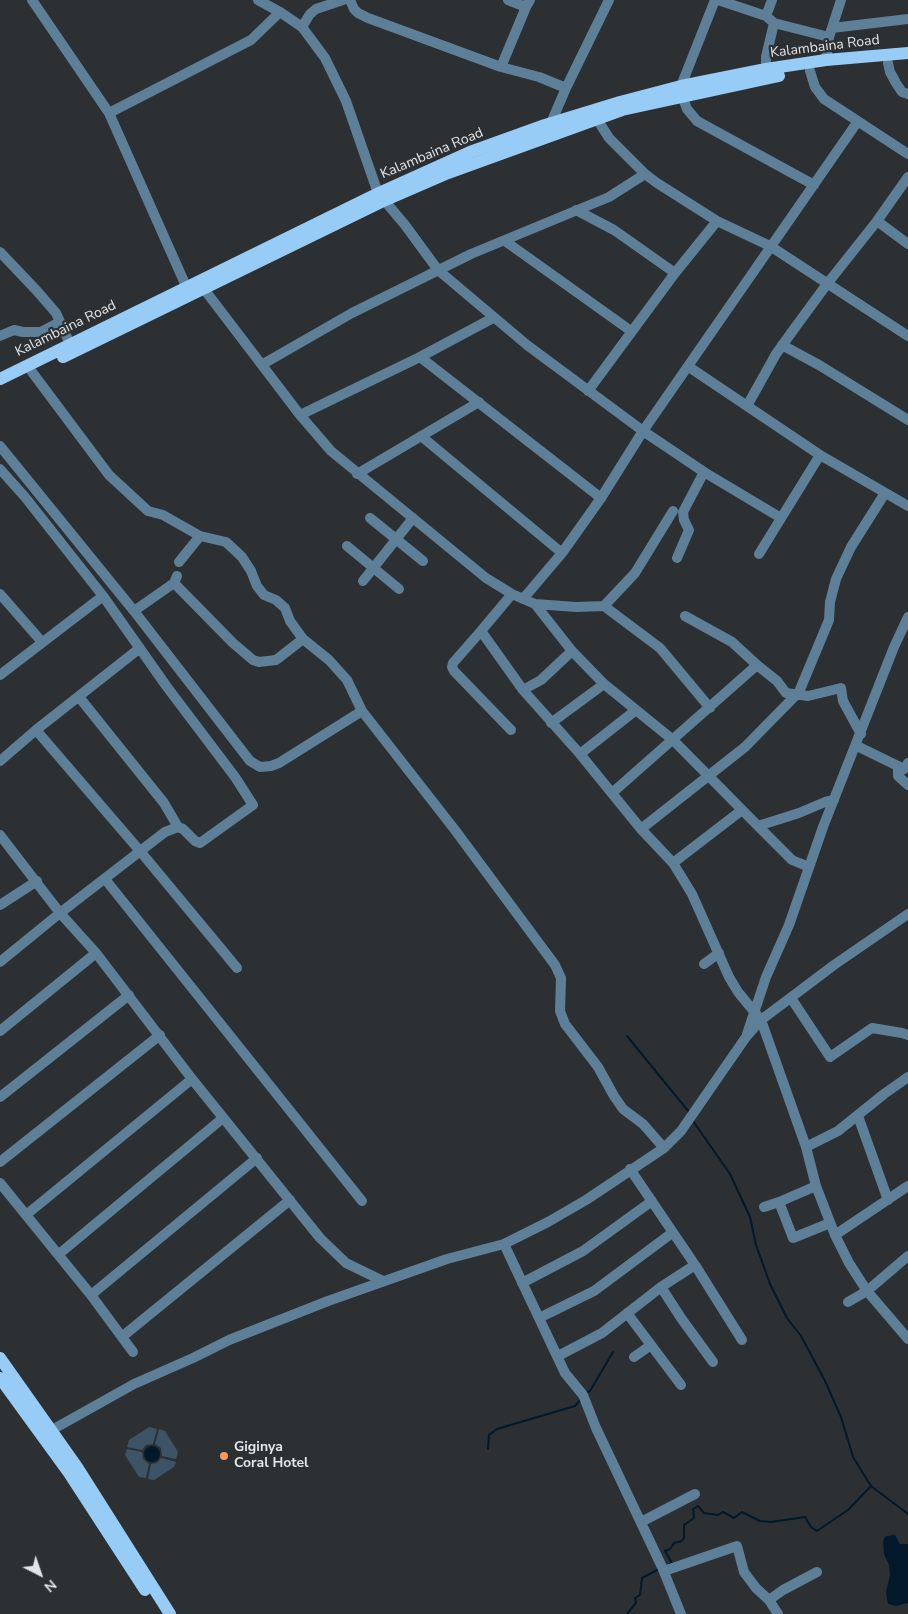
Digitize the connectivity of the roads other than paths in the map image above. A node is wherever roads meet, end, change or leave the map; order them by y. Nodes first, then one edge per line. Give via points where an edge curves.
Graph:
1 (32, 0) edge
2 (343, 0) edge
3 (350, 0) edge
4 (508, 0) edge
5 (609, 0) edge
6 (716, 0) edge
7 (772, 0) edge
8 (841, 0) edge
9 (264, 1) edge
10 (528, 4) edge
11 (280, 12) junction
12 (766, 16) junction
13 (908, 19) edge
14 (774, 23) junction
15 (302, 27) junction
16 (831, 33) junction
17 (908, 53) edge
18 (826, 60) junction
19 (908, 61) edge
20 (888, 63) junction
21 (501, 67) junction
22 (766, 69) junction
23 (810, 71) junction
24 (566, 88) junction
25 (682, 91) junction
26 (908, 94) edge
27 (109, 113) junction
28 (597, 119) junction
29 (858, 121) junction
30 (551, 123) junction
31 (908, 154) edge
32 (645, 174) junction
33 (908, 177) edge
34 (814, 185) junction
35 (382, 198) junction
36 (576, 210) junction
37 (717, 221) junction
38 (877, 221) junction
39 (505, 241) junction
40 (908, 244) edge
41 (770, 246) junction
42 (0, 252) edge
43 (438, 270) junction
44 (675, 273) junction
45 (827, 284) junction
46 (186, 286) junction
47 (204, 289) junction
48 (493, 318) junction
49 (60, 322) junction
50 (631, 331) junction
51 (0, 336) edge
52 (908, 336) edge
53 (70, 344) junction
54 (782, 345) junction
55 (420, 357) junction
56 (262, 364) junction
57 (689, 367) junction
58 (32, 372) junction
59 (0, 379) edge
60 (0, 388) edge
61 (588, 391) junction
62 (479, 402) junction
63 (747, 406) junction
64 (300, 415) junction
65 (908, 420) edge
66 (643, 431) junction
67 (421, 436) junction
68 (0, 446) edge
69 (820, 456) junction
70 (0, 469) edge
71 (704, 472) junction
72 (357, 474) junction
73 (885, 492) junction
74 (601, 498) junction
75 (908, 506) edge
76 (672, 510) dead end
77 (370, 518) dead end
78 (413, 518) junction
79 (781, 518) junction
80 (200, 536) junction
81 (396, 539) junction
82 (347, 546) dead end
83 (562, 553) junction
84 (759, 554) dead end
85 (677, 558) dead end
86 (423, 561) dead end
87 (179, 562) dead end
88 (374, 567) junction
89 (363, 581) dead end
90 (399, 589) dead end
91 (0, 594) edge
92 (512, 594) junction
93 (103, 596) junction
94 (523, 599) junction
95 (535, 604) junction
96 (604, 606) junction
97 (134, 611) junction
98 (685, 616) dead end
99 (908, 617) edge
100 (481, 631) junction
101 (303, 639) junction
102 (42, 642) junction
103 (140, 648) junction
104 (572, 651) junction
105 (757, 665) junction
106 (0, 676) edge
107 (604, 684) junction
108 (523, 690) junction
109 (797, 695) junction
110 (79, 697) junction
111 (710, 708) junction
112 (636, 710) junction
113 (362, 711) junction
114 (551, 723) junction
115 (36, 730) junction
116 (511, 730) dead end
117 (861, 734) junction
118 (673, 740) junction
119 (856, 746) junction
120 (580, 754) junction
121 (0, 761) edge
122 (903, 764) edge
123 (708, 776) junction
124 (908, 785) edge
125 (612, 793) junction
126 (834, 800) junction
127 (742, 810) junction
128 (758, 826) junction
129 (178, 827) junction
130 (641, 829) junction
131 (0, 835) edge
132 (140, 852) junction
133 (673, 863) junction
134 (809, 867) junction
135 (105, 879) junction
136 (37, 881) junction
137 (0, 905) edge
138 (60, 912) junction
139 (908, 914) edge
140 (96, 953) junction
141 (719, 953) junction
142 (0, 962) edge
143 (704, 964) dead end
144 (237, 968) dead end
145 (129, 995) junction
146 (791, 998) junction
147 (754, 1010) junction
148 (761, 1020) junction
149 (0, 1030) edge
150 (160, 1035) junction
151 (908, 1035) edge
152 (746, 1037) junction
153 (908, 1077) edge
154 (192, 1079) junction
155 (0, 1097) edge
156 (858, 1116) junction
157 (223, 1118) junction
158 (806, 1147) junction
159 (664, 1148) junction
160 (257, 1158) junction
161 (0, 1162) edge
162 (630, 1169) junction
163 (0, 1183) edge
164 (816, 1186) junction
165 (908, 1186) edge
166 (290, 1200) junction
167 (888, 1200) junction
168 (362, 1201) dead end
169 (652, 1201) junction
170 (778, 1202) junction
171 (764, 1207) dead end
172 (26, 1215) junction
173 (830, 1223) junction
174 (672, 1233) junction
175 (835, 1235) junction
176 (504, 1244) junction
177 (59, 1254) junction
178 (908, 1256) edge
179 (695, 1265) junction
180 (383, 1281) junction
181 (522, 1283) junction
182 (661, 1287) junction
183 (867, 1291) junction
184 (91, 1295) junction
185 (848, 1302) dead end
186 (628, 1313) junction
187 (539, 1318) junction
188 (122, 1336) junction
189 (908, 1339) edge
190 (742, 1340) dead end
191 (651, 1345) junction
192 (133, 1352) dead end
193 (558, 1356) junction
194 (634, 1357) dead end
195 (0, 1358) edge
196 (713, 1362) dead end
197 (0, 1378) edge
198 (681, 1385) dead end
199 (50, 1430) junction
200 (695, 1494) dead end
201 (641, 1522) junction
202 (664, 1571) junction
203 (817, 1572) dead end
204 (768, 1600) junction
205 (160, 1614) edge
206 (170, 1614) edge
207 (681, 1614) edge
208 (778, 1614) edge

1 - 27 street
2 - 15 street via 316,9
3 - 21 street via 354,9 368,18
4 - 10 street
5 - 24 street
6 - 12 street
6 - 25 street
7 - 12 street
8 - 16 street
9 - 11 street
10 - 21 street
11 - 15 street
11 - 27 street via 251,40
12 - 14 street
13 - 16 street
14 - 16 street
14 - 22 street
15 - 35 street via 325,58 346,101
16 - 18 street
17 - 18 main road, Kalambaina Road
18 - 22 main road, Kalambaina Road
19 - 20 main road, Kalambaina Road
20 - 23 main road, Kalambaina Road
20 - 26 street via 896,83 902,92
21 - 24 street
22 - 25 main road, Kalambaina Road
23 - 25 main road, Kalambaina Road
23 - 29 street via 819,93
24 - 30 street
25 - 28 main road, Kalambaina Road
25 - 30 main road, Kalambaina Road via 620,102
25 - 34 street via 687,109 697,120
27 - 46 street
28 - 32 street via 609,138
28 - 35 main road, Kalambaina Road
29 - 31 street
29 - 34 street
30 - 35 main road, Kalambaina Road via 470,152
32 - 36 street via 609,197
32 - 37 street
33 - 38 street
34 - 41 street
35 - 43 street
35 - 46 main road, Kalambaina Road
35 - 47 main road, Kalambaina Road
36 - 39 street
36 - 44 street via 614,230
37 - 41 street
37 - 44 street
38 - 40 street
38 - 45 street
39 - 43 street
39 - 50 street
41 - 45 street
41 - 57 street
42 - 49 street via 56,313
43 - 48 street
43 - 56 street via 352,313
44 - 50 street
45 - 52 street
45 - 54 street
46 - 53 main road, Kalambaina Road
47 - 56 street
47 - 58 main road, Kalambaina Road
48 - 55 street
48 - 61 street
49 - 51 street via 41,332 14,330
49 - 53 street
50 - 61 street
53 - 59 main road, Kalambaina Road
54 - 63 street
54 - 65 street
55 - 62 street
55 - 64 street
56 - 64 street
57 - 63 street
57 - 66 street
58 - 60 main road, Kalambaina Road
58 - 80 street via 109,476 148,511 163,515
61 - 66 street
62 - 67 street
62 - 74 street
63 - 69 street
64 - 72 street via 331,451
66 - 71 street
66 - 74 street
67 - 72 street
67 - 83 street
68 - 97 street
69 - 73 street
69 - 79 street
70 - 93 street
71 - 79 street
71 - 85 street via 683,512 689,530
72 - 78 street
73 - 75 street
73 - 109 street via 836,578 829,620
74 - 83 street
76 - 96 street via 635,573
77 - 81 street
78 - 81 street
78 - 92 street via 486,578
79 - 84 street
80 - 87 street
80 - 101 street via 226,542 238,553 257,586 264,595 285,608
81 - 86 street
81 - 88 street
82 - 88 street
83 - 94 street
88 - 89 street
88 - 90 street
91 - 102 street
92 - 94 street
92 - 100 street
93 - 102 street
93 - 103 street
94 - 95 street
95 - 96 street
95 - 104 street
96 - 111 street via 660,648
97 - 101 street via 176,579 233,643 253,660 276,660
97 - 113 street via 250,761 260,767 279,763
98 - 105 street via 732,642
99 - 117 street
100 - 108 street
100 - 116 street via 452,663 452,667
101 - 113 street via 347,680
102 - 106 street
103 - 110 street
103 - 129 street via 253,805 200,843
104 - 107 street
104 - 108 street via 541,680
105 - 109 street via 778,681 786,693
105 - 111 street
107 - 112 street
107 - 114 street
108 - 114 street
109 - 117 street via 808,696 841,688 843,701
109 - 123 street via 745,746
110 - 115 street
110 - 129 street via 164,803
111 - 118 street
112 - 118 street
112 - 120 street
113 - 159 street via 555,965 561,978 560,1011 565,1024 623,1109 643,1124
114 - 120 street
115 - 121 street
115 - 132 street
117 - 119 street
118 - 123 street
118 - 125 street
119 - 122 street
119 - 126 street
120 - 125 street
122 - 124 street via 898,776
123 - 127 street
123 - 130 street
125 - 130 street
126 - 128 street
126 - 134 street
127 - 128 street
127 - 133 street
128 - 134 street via 792,860
129 - 132 street via 165,832
130 - 133 street
131 - 136 street
132 - 135 street
132 - 144 street
133 - 141 street via 692,894
134 - 147 street
135 - 138 street
135 - 168 street
136 - 137 street
136 - 138 street
138 - 140 street
138 - 142 street
139 - 146 street
140 - 145 street
140 - 149 street
141 - 143 street
141 - 147 street via 733,984
145 - 150 street
145 - 155 street
146 - 148 street
146 - 151 street via 830,1057 872,1028
147 - 148 street
147 - 152 street
148 - 152 street
148 - 158 street
150 - 154 street
150 - 161 street
152 - 159 street via 681,1130
153 - 156 street
154 - 157 street
154 - 172 street
156 - 158 street via 838,1131
156 - 167 street
157 - 160 street
157 - 177 street
158 - 164 street
159 - 162 street
160 - 166 street
160 - 184 street
162 - 169 street
162 - 176 street via 586,1200
163 - 172 street
164 - 170 street
164 - 173 street
165 - 167 street
166 - 180 street via 320,1238 346,1263
166 - 188 street
167 - 175 street
169 - 174 street
169 - 181 street via 583,1251
170 - 171 street
170 - 173 street via 793,1238
172 - 177 street
173 - 175 street
174 - 179 street
174 - 187 street via 594,1291
175 - 183 street
176 - 180 street
176 - 181 street
177 - 184 street
178 - 183 street
179 - 182 street
179 - 190 street
180 - 199 street via 228,1340 134,1384
181 - 187 street
182 - 186 street
182 - 196 street
183 - 185 street
183 - 189 street
184 - 188 street
186 - 191 street
186 - 193 street via 602,1333
187 - 193 street
188 - 192 street
191 - 194 street
191 - 198 street
193 - 201 street via 565,1373 583,1395
195 - 199 main road
197 - 205 main road via 69,1473
199 - 206 main road via 112,1520
200 - 201 street
201 - 202 street
202 - 204 street via 737,1546 744,1572
202 - 207 street
203 - 204 street
204 - 208 street

